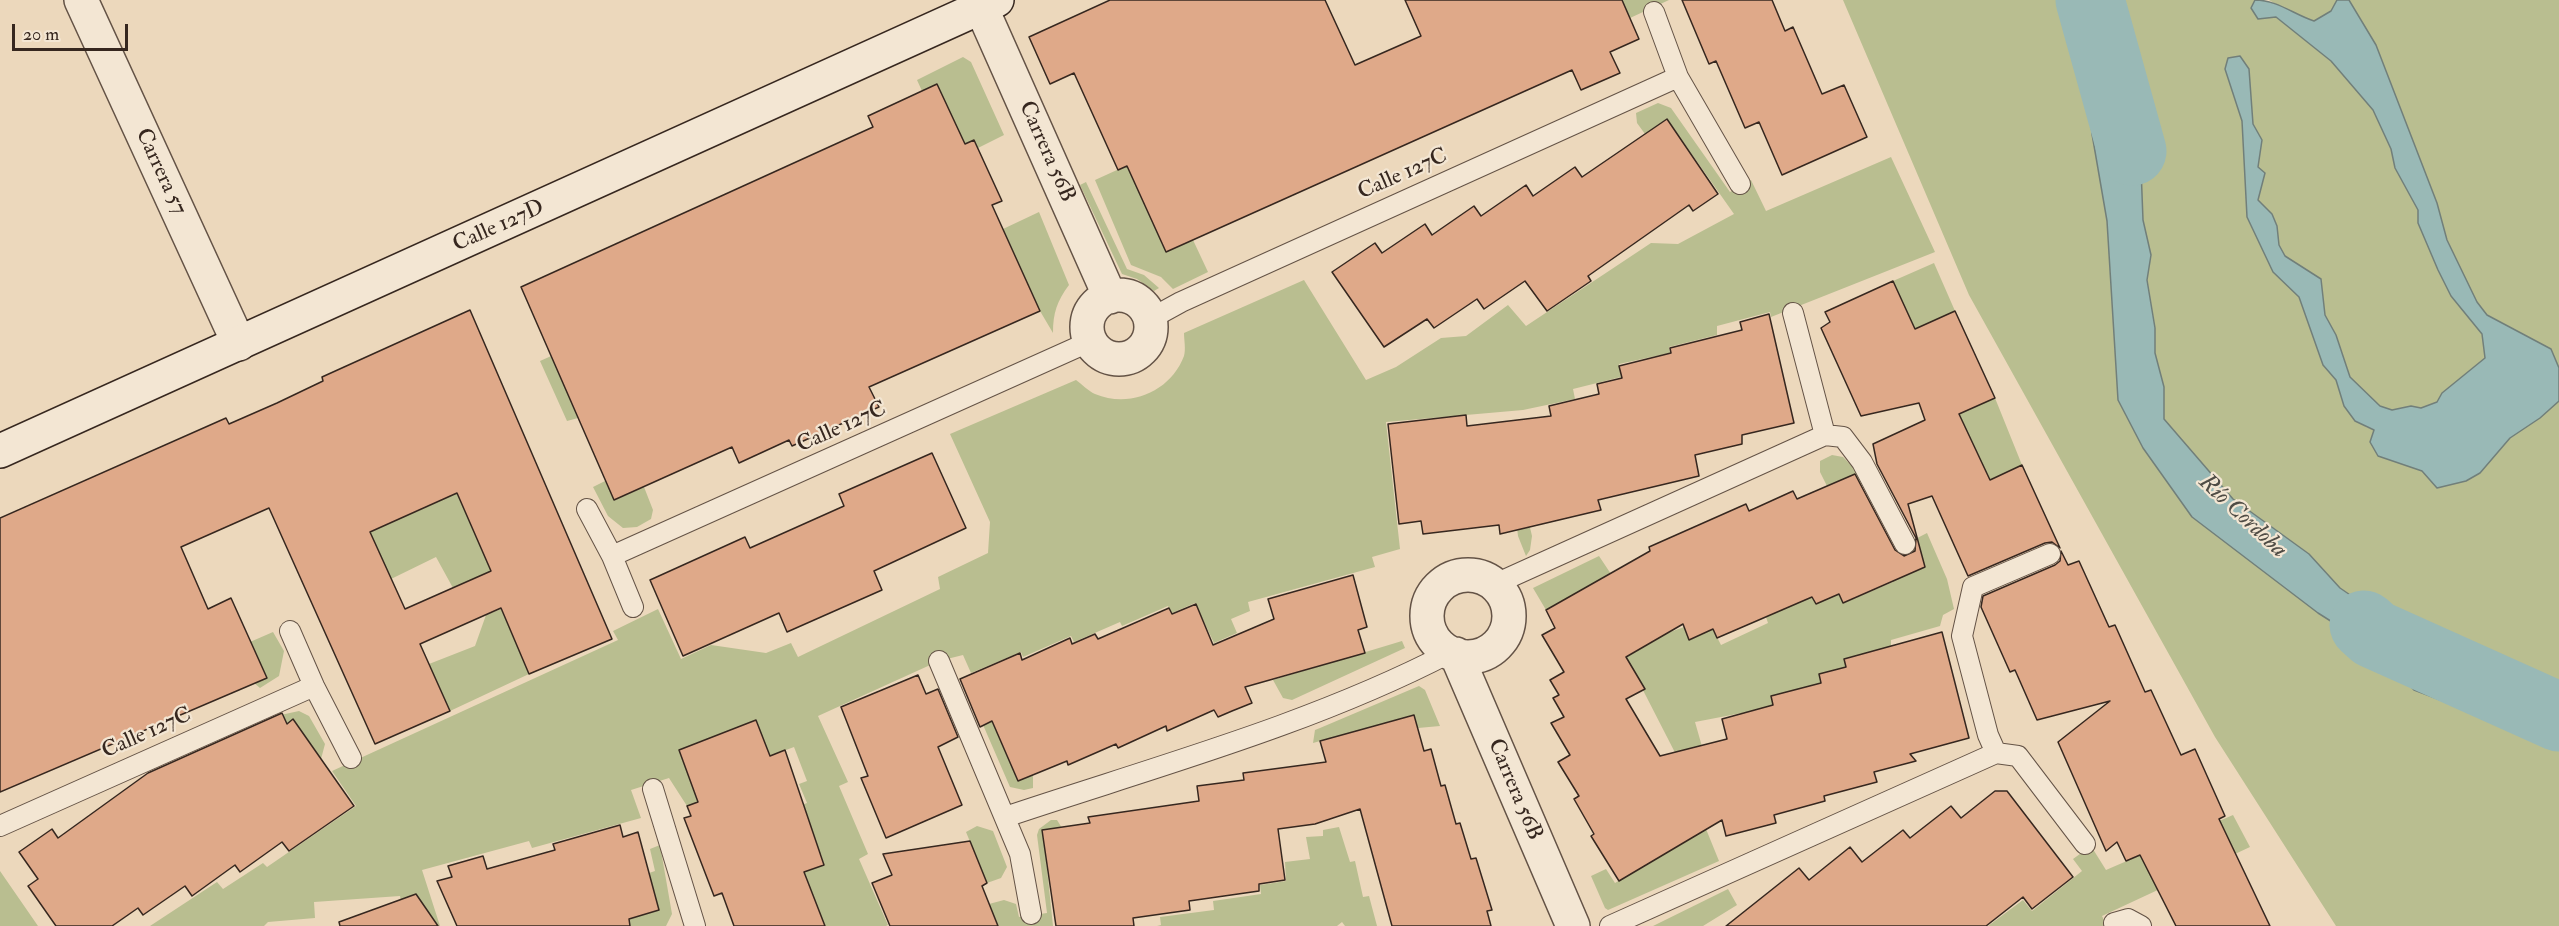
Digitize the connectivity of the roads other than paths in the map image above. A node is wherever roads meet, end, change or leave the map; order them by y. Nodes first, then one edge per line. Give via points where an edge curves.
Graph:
1 (81, 0) edge
2 (989, 4) edge
3 (1654, 12) dead end
4 (1678, 77) junction
5 (1740, 184) dead end
6 (1110, 297) junction
7 (1793, 313) dead end
8 (1150, 319) junction
9 (1090, 341) junction
10 (239, 344) junction
11 (1825, 435) junction
12 (0, 451) edge
13 (587, 509) dead end
14 (1905, 544) dead end
15 (2050, 554) dead end
16 (612, 556) junction
17 (1493, 585) junction
18 (633, 607) dead end
19 (290, 631) dead end
20 (1453, 654) junction
21 (939, 662) dead end
22 (314, 686) junction
23 (1996, 753) junction
24 (351, 758) dead end
25 (653, 789) dead end
26 (1005, 817) junction
27 (0, 826) edge
28 (2085, 844) dead end
29 (1031, 914) dead end
30 (2114, 923) dead end
31 (695, 926) edge
32 (1573, 926) edge
33 (1610, 926) edge
34 (2141, 926) edge

1 - 10 street, Carrera 57
2 - 6 street, Carrera 56B
2 - 10 street, Calle 127D
3 - 4 lane
4 - 5 lane
4 - 8 lane, Calle 127C
6 - 8 street via 1131,297
6 - 9 street via 1092,310
7 - 11 lane
8 - 9 street via 1151,335 1134,356 1105,356
9 - 16 lane, Calle 127C
10 - 12 street, Calle 127D
11 - 14 lane via 1843,437 1862,462
11 - 17 lane
13 - 16 lane
15 - 23 lane via 1973,587 1962,636
16 - 18 lane
17 - 20 street via 1508,609 1504,634 1486,652 1475,656
17 - 20 street, Carrera 56B via 1481,578 1454,578 1432,595 1427,622 1431,636
19 - 22 lane
20 - 26 lane via 1287,723
20 - 32 street, Carrera 56B
21 - 26 lane
22 - 24 lane
22 - 27 lane, Calle 127C
23 - 28 lane via 2018,756
23 - 33 lane
25 - 31 lane
26 - 29 lane via 1020,854
30 - 34 lane via 2128,919

